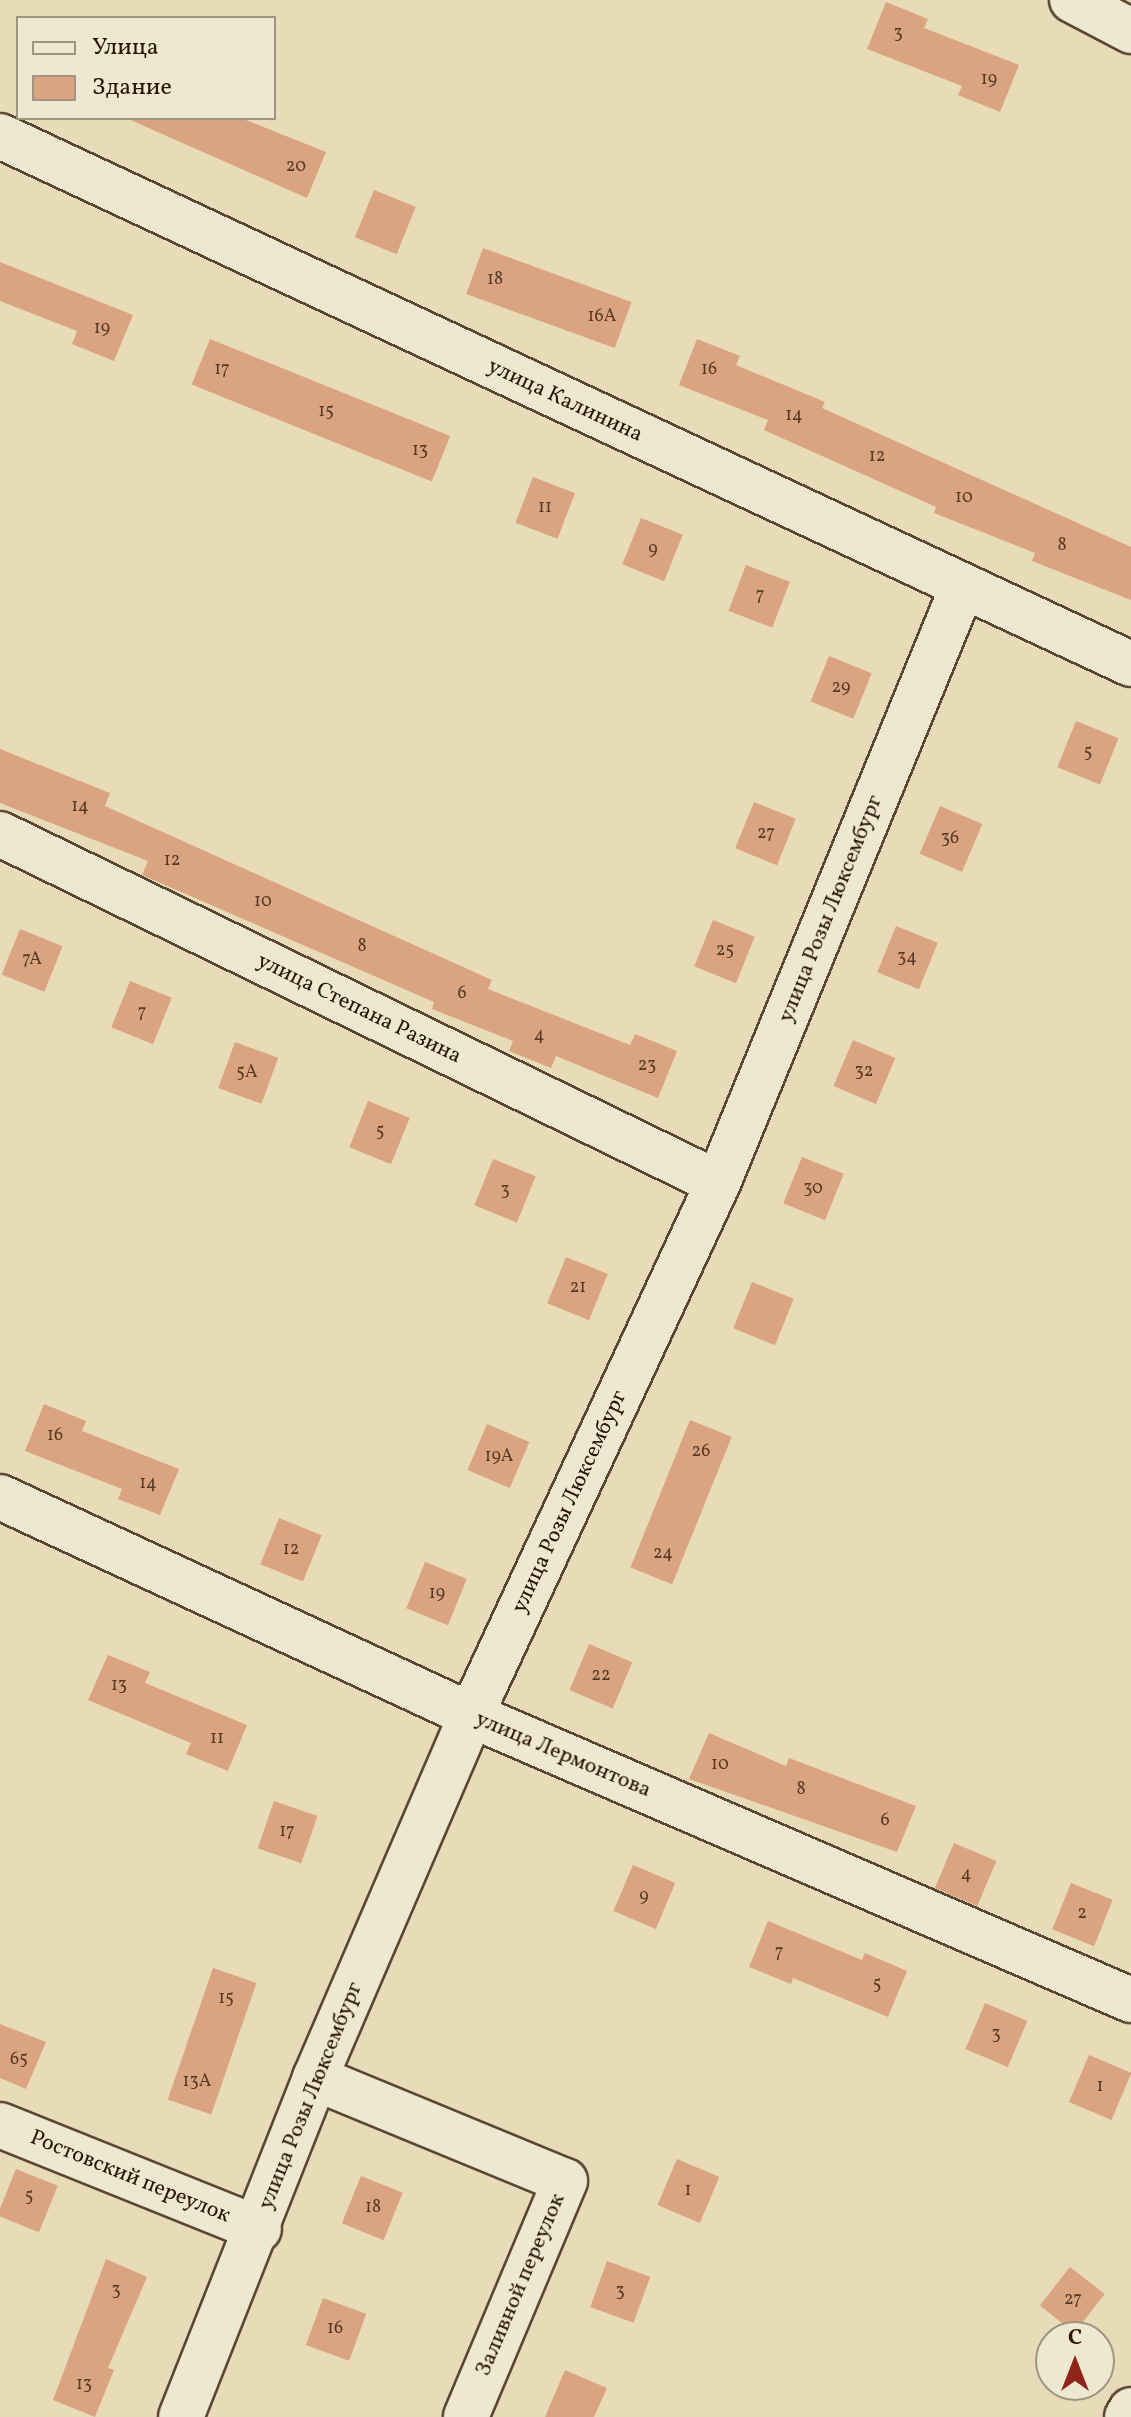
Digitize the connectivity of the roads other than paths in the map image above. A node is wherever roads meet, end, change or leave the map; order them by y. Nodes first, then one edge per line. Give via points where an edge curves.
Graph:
1 (1072, 0) edge
2 (1131, 31) edge
3 (0, 136) edge
4 (962, 588) junction
5 (1131, 664) edge
6 (0, 834) edge
7 (718, 1183) junction
8 (0, 1497) edge
9 (471, 1715) junction
10 (1131, 2000) edge
11 (315, 2078) junction
12 (0, 2125) edge
13 (259, 2229) junction
14 (1131, 2410) edge
15 (194, 2413) edge
16 (466, 2417) edge
17 (1127, 2417) edge

1 - 2 street
3 - 4 street, улица Калинина
4 - 5 street, улица Калинина
4 - 7 street, улица Розы Люксембург
6 - 7 street, улица Степана Разина
7 - 9 street, улица Розы Люксембург
8 - 9 street, улица Лермонтова
9 - 10 street, улица Лермонтова
9 - 11 street, улица Розы Люксембург
11 - 13 street, улица Розы Люксембург
11 - 16 street, Заливной переулок via 565,2181
12 - 13 street, Ростовский переулок
13 - 15 street, улица Розы Люксембург
14 - 17 street

